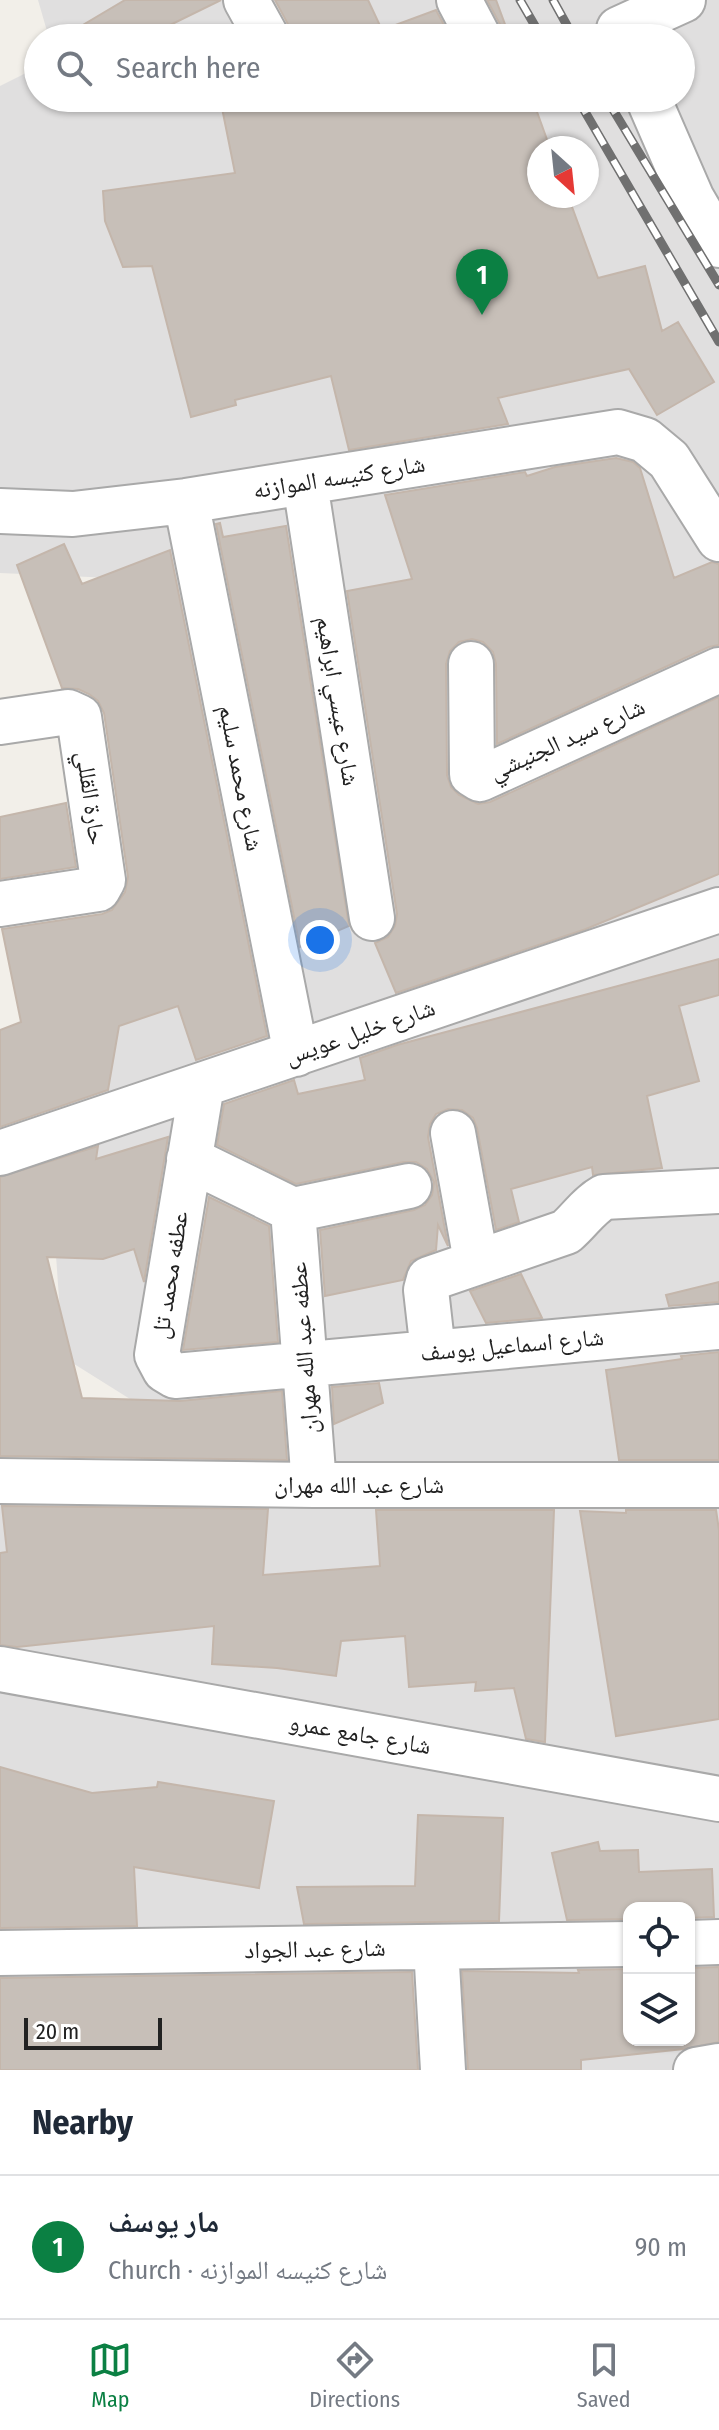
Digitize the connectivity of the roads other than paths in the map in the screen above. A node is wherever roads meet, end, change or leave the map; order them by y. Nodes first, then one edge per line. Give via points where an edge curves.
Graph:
1 (246, 0) edge
2 (459, 0) edge
3 (683, 0) edge
4 (616, 22) edge
5 (259, 24) edge
6 (472, 24) edge
7 (657, 112) edge
8 (706, 193) edge
9 (719, 245) edge
10 (305, 483) junction
11 (186, 501) junction
12 (0, 511) edge
13 (719, 539) edge
14 (471, 664) dead end
15 (719, 670) edge
16 (0, 722) edge
17 (0, 904) edge
18 (719, 910) edge
19 (372, 918) dead end
20 (296, 1054) junction
21 (202, 1085) junction
22 (453, 1133) dead end
23 (0, 1153) edge
24 (189, 1159) junction
25 (409, 1186) dead end
26 (719, 1191) edge
27 (293, 1210) junction
28 (476, 1261) junction
29 (719, 1327) edge
30 (433, 1352) junction
31 (305, 1364) junction
32 (0, 1481) edge
33 (314, 1485) junction
34 (719, 1485) edge
35 (0, 1669) edge
36 (719, 1799) edge
37 (719, 1942) edge
38 (695, 1943) edge
39 (623, 1944) edge
40 (436, 1947) junction
41 (0, 1953) edge
42 (719, 2066) edge
43 (443, 2070) edge
44 (696, 2070) edge

1 - 5 street
2 - 6 street
3 - 4 street
7 - 8 street
8 - 9 street
10 - 11 street, شارع كنيسه الموازنه
10 - 13 street, شارع كنيسه الموازنه via 618,432 645,440 669,460
10 - 19 street, شارع عيسي ابراهيم
11 - 12 street, شارع كنيسه الموازنه via 73,514
11 - 20 street, شارع محمد سليم
14 - 15 street, شارع سيد الجنيشي via 472,774 480,779
16 - 17 street, حارة القللي via 68,712 79,717 103,880 98,889
18 - 20 street, شارع خليل عويس
20 - 21 street, شارع خليل عويس
21 - 23 street, شارع خليل عويس
21 - 24 street, عطفه محمد تل
22 - 28 street
24 - 27 street
24 - 31 street, عطفه محمد تل via 157,1355 161,1363 175,1376
25 - 27 street
26 - 28 street via 604,1197 566,1232
27 - 31 street, عطفه عبد الله مهران
28 - 30 street via 429,1279
29 - 30 street, شارع اسماعيل يوسف
30 - 31 street, شارع اسماعيل يوسف
31 - 33 street, عطفه عبد الله مهران
32 - 33 street, شارع عبد الله مهران
33 - 34 street, شارع عبد الله مهران
35 - 36 street, شارع جامع عمرو
37 - 38 street
39 - 40 street, شارع عبد الجواد
40 - 41 street, شارع عبد الجواد
40 - 43 street
42 - 44 street

